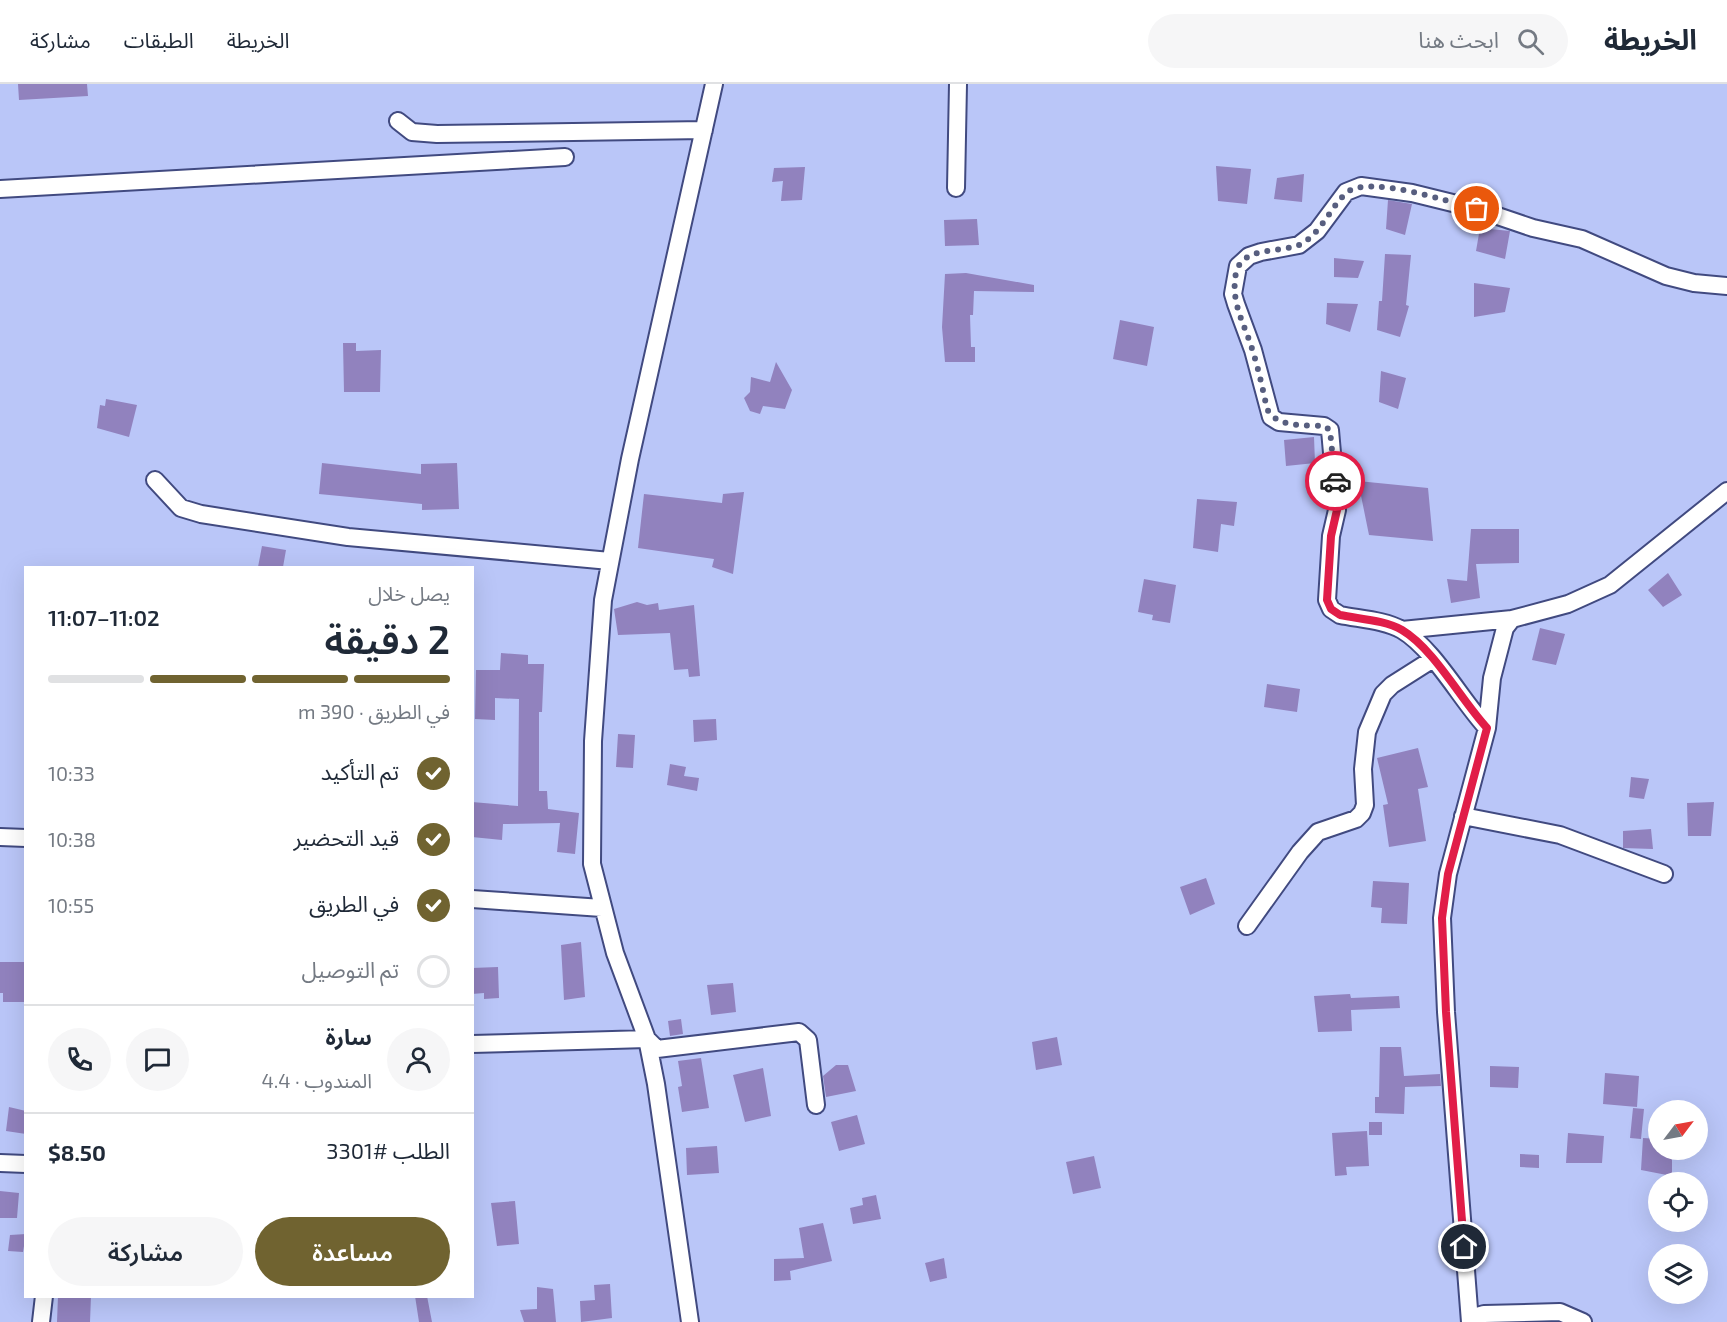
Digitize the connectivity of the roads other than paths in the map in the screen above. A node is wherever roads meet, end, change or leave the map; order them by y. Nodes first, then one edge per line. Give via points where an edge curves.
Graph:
1 (714, 84) edge
2 (958, 84) edge
3 (398, 121) dead end
4 (704, 130) junction
5 (565, 157) dead end
6 (956, 188) dead end
7 (0, 189) edge
8 (1727, 286) edge
9 (155, 480) dead end
10 (1727, 491) edge
11 (610, 561) junction
12 (1512, 618) junction
13 (1402, 630) junction
14 (1434, 659) junction
15 (1487, 728) junction
16 (1462, 816) junction
17 (0, 837) edge
18 (24, 838) edge
19 (1664, 874) dead end
20 (474, 899) edge
21 (602, 908) junction
22 (1247, 926) dead end
23 (647, 1039) junction
24 (474, 1044) edge
25 (816, 1105) dead end
26 (0, 1162) edge
27 (24, 1164) edge
28 (44, 1298) edge
29 (1470, 1320) edge
30 (41, 1322) edge
31 (690, 1322) edge
32 (1583, 1322) edge

1 - 4 street
2 - 6 street
3 - 4 street via 412,132 437,134
4 - 11 street
5 - 7 street
8 - 13 street via 1666,276 1582,239 1477,209 1412,192 1361,186 1347,192 1317,231 1299,245 1249,256 1238,266 1233,294 1272,417 1279,422 1324,426 1330,430 1337,510 1331,536 1327,600 1331,609 1340,615
9 - 11 street via 181,508 201,514 359,538
10 - 12 street via 1610,585 1568,604
11 - 21 street via 603,600 593,741 592,864
12 - 13 street
12 - 15 street via 1505,628 1492,678
13 - 14 street
14 - 15 street
14 - 22 street via 1383,694 1367,732 1362,813 1356,819 1318,832
15 - 16 street
16 - 19 street via 1560,835
16 - 29 street via 1442,918
17 - 18 street
20 - 21 street
21 - 23 street
23 - 24 street
23 - 25 street via 657,1049 799,1032 808,1040
23 - 31 street
26 - 27 street
28 - 30 street
29 - 32 street via 1484,1314 1560,1312

